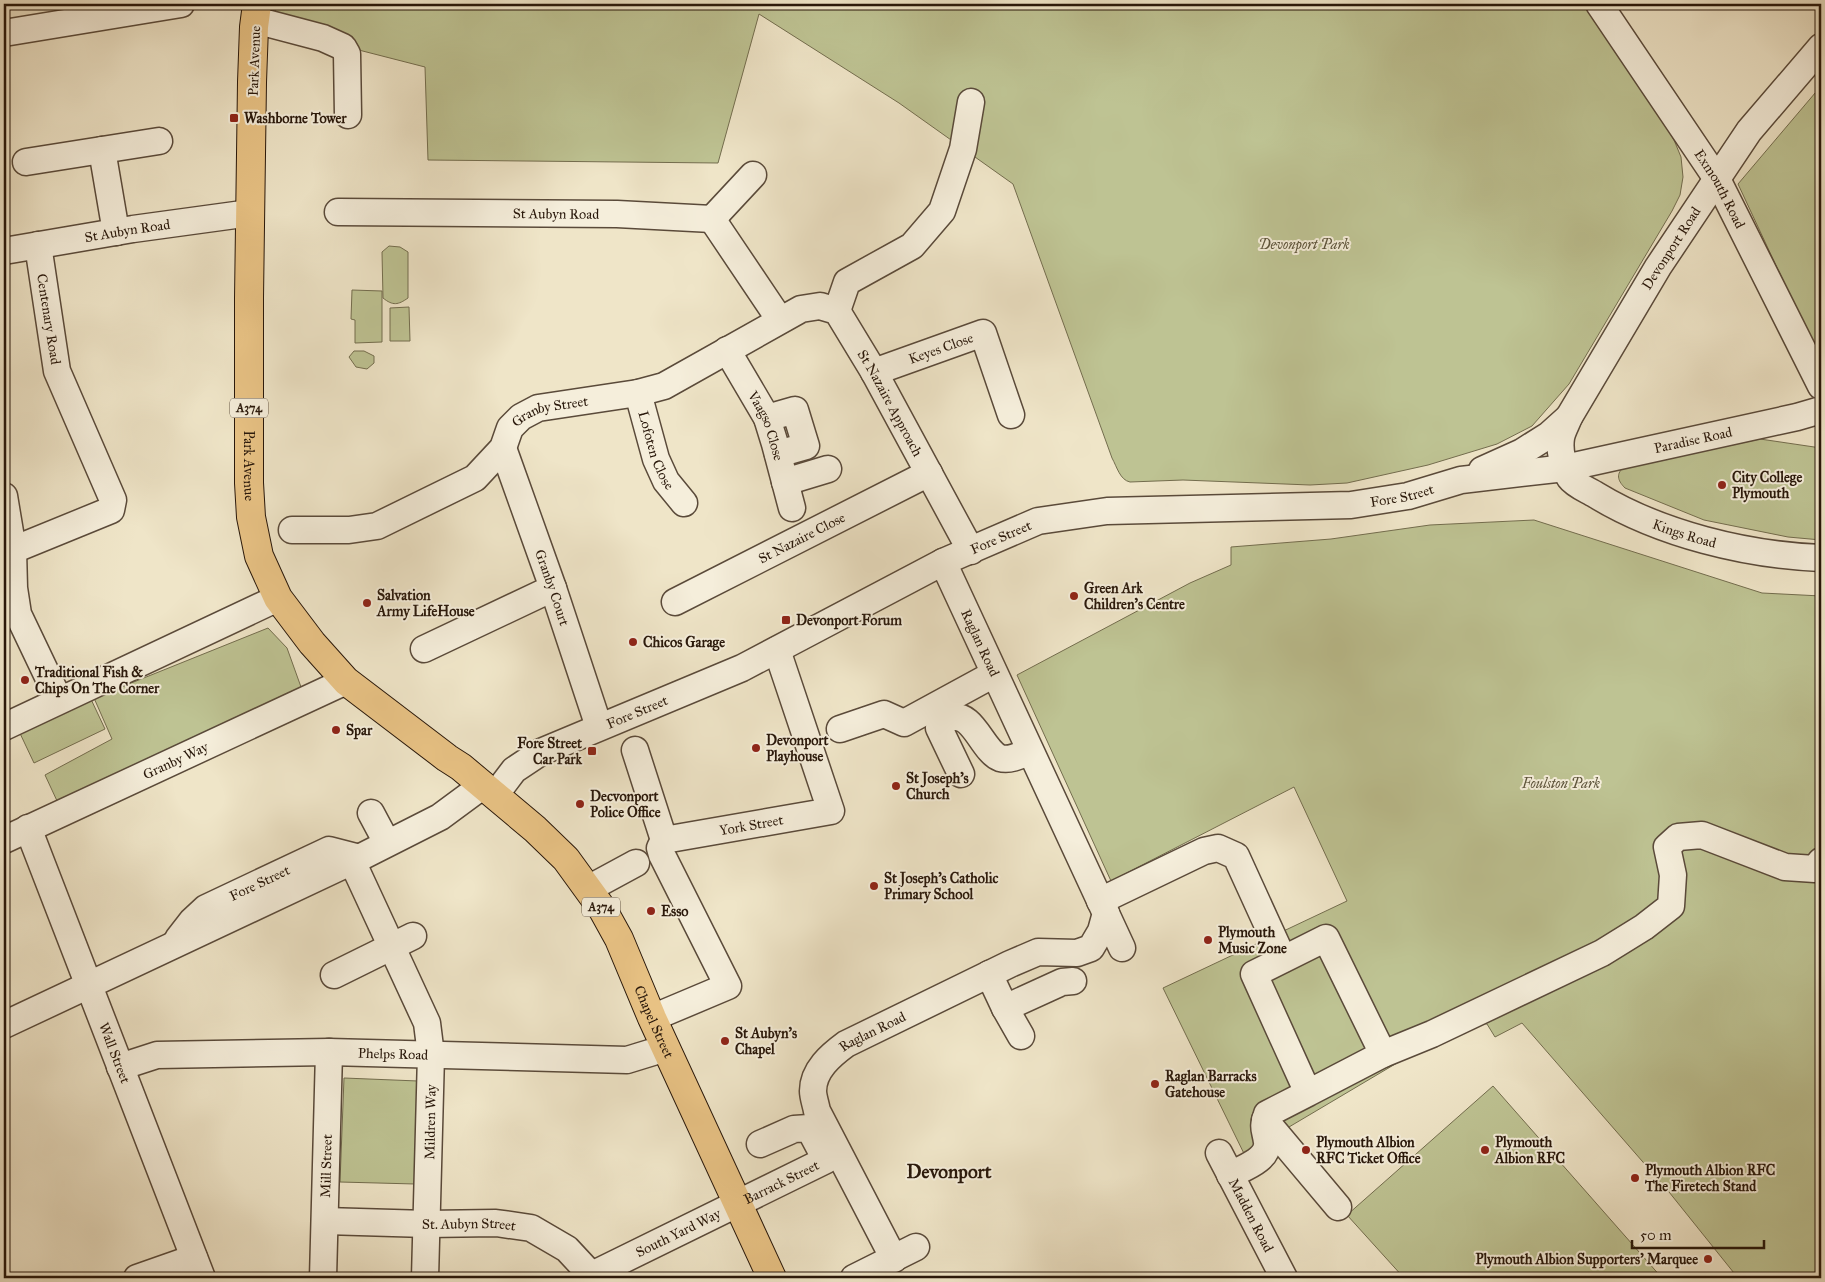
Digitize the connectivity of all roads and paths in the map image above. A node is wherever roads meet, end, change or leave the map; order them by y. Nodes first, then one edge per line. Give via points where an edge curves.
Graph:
1 (181, 4) edge
2 (1599, 4) edge
3 (256, 12) edge
4 (4, 33) edge
5 (1821, 47) edge
6 (971, 102) dead end
7 (348, 116) dead end
8 (159, 141) dead end
9 (102, 150) junction
10 (26, 162) dead end
11 (753, 175) dead end
12 (1716, 178) junction
13 (338, 212) dead end
14 (250, 213) junction
15 (712, 219) junction
16 (116, 232) junction
17 (38, 245) junction
18 (4, 251) edge
19 (837, 311) junction
20 (780, 320) junction
21 (726, 350) junction
22 (874, 372) junction
23 (1821, 386) edge
24 (638, 393) junction
25 (1821, 410) edge
26 (1011, 416) dead end
27 (1569, 417) junction
28 (1797, 417) junction
29 (1821, 430) edge
30 (503, 448) junction
31 (1565, 468) junction
32 (828, 469) dead end
33 (929, 473) junction
34 (1461, 480) junction
35 (785, 482) junction
36 (4, 496) edge
37 (684, 503) dead end
38 (792, 508) dead end
39 (306, 523) dead end
40 (971, 550) junction
41 (10, 556) edge
42 (1821, 558) edge
43 (943, 562) junction
44 (553, 588) junction
45 (278, 598) junction
46 (675, 602) dead end
47 (424, 649) dead end
48 (777, 650) junction
49 (994, 674) junction
50 (346, 681) junction
51 (59, 700) junction
52 (4, 727) edge
53 (599, 727) junction
54 (840, 729) dead end
55 (635, 750) dead end
56 (1030, 751) junction
57 (961, 774) dead end
58 (489, 790) junction
59 (370, 813) dead end
60 (28, 828) junction
61 (4, 840) edge
62 (664, 840) junction
63 (387, 843) junction
64 (356, 860) junction
65 (1821, 861) edge
66 (636, 863) dead end
67 (588, 889) junction
68 (1103, 907) junction
69 (402, 941) junction
70 (173, 946) junction
71 (1122, 948) dead end
72 (1283, 959) junction
73 (989, 974) junction
74 (334, 975) dead end
75 (1073, 981) dead end
76 (88, 985) junction
77 (1005, 1008) junction
78 (652, 1018) junction
79 (4, 1025) edge
80 (1021, 1036) dead end
81 (666, 1048) junction
82 (329, 1052) junction
83 (1383, 1054) junction
84 (431, 1055) junction
85 (120, 1067) junction
86 (1308, 1093) junction
87 (1265, 1120) junction
88 (760, 1144) dead end
89 (738, 1202) junction
90 (1338, 1207) dead end
91 (325, 1221) junction
92 (427, 1224) junction
93 (916, 1247) dead end
94 (894, 1259) junction
95 (198, 1268) edge
96 (593, 1277) edge
97 (137, 1278) edge
98 (322, 1278) edge
99 (425, 1278) edge
100 (772, 1278) edge
101 (854, 1278) edge
102 (1284, 1278) edge

1 - 4 street
2 - 12 street, Exmouth Road
3 - 7 street via 343,47 347,54
3 - 14 main road, Park Avenue / A374
5 - 12 street, Devonport Road via 1749,131
6 - 19 street via 963,149 942,210 912,246 847,282
8 - 9 street
9 - 10 street
9 - 16 street
11 - 15 street
12 - 23 street, Exmouth Road
12 - 27 street, Devonport Road via 1658,266
13 - 15 street, St Aubyn Road via 617,214
14 - 16 street, St Aubyn Road
14 - 45 main road, Park Avenue / A374 via 248,483 259,556
15 - 20 street
16 - 17 street, St Aubyn Road
17 - 18 street, St Aubyn Road
17 - 41 street, Centenary Road via 57,371 113,500 111,510
19 - 20 street via 820,306 801,310
19 - 22 street, St Nazaire Approach
20 - 21 street, Granby Street
21 - 24 street, Granby Street via 664,386
21 - 35 street, Vaagso Close via 766,418
22 - 26 street, Keyes Close via 983,333
22 - 33 street, St Nazaire Approach
24 - 30 street, Granby Street via 538,408 521,417 510,428
24 - 37 street, Lofoten Close via 656,459 666,481
25 - 28 street, Paradise Road
27 - 31 street, Devonport Road via 1561,436
27 - 34 street via 1522,452
28 - 29 street via 1805,425
28 - 31 street, Paradise Road
30 - 39 street, Granby Street via 475,478 377,526 349,530
30 - 44 street, Granby Court
31 - 34 street, Fore Street
31 - 42 street, Kings Road via 1572,480 1604,500 1657,524 1756,551
32 - 35 street
33 - 40 street, St Nazaire Approach
33 - 46 street, St Nazaire Close
34 - 40 street, Fore Street via 1408,496 1351,505 1107,510 1038,522
35 - 38 street, Vaagso Close
36 - 41 street
40 - 43 street, Fore Street
41 - 51 street via 18,614
43 - 48 street, Fore Street
43 - 49 street, Raglan Road
44 - 47 street via 445,629
44 - 53 street, Granby Court
45 - 50 main road, Park Avenue / A374
45 - 51 street
48 - 53 street, Fore Street via 742,668
48 - 62 street, York Street via 831,811
49 - 54 street via 904,723 884,714
49 - 56 street, Raglan Road
50 - 58 main road, Park Avenue / A374
50 - 60 street, Granby Way
51 - 52 street
53 - 58 street, Fore Street via 541,752
55 - 62 street
56 - 57 street via 1012,758 999,758 969,723 952,717 941,723 939,728
56 - 68 street, Raglan Road
58 - 63 street, Fore Street
58 - 67 main road, Chapel Street / A374 via 566,859
59 - 63 street
60 - 61 street, Granby Way
60 - 76 street, Wall Street
62 - 78 street via 660,848 662,855 728,986
63 - 64 street, Fore Street
64 - 69 street, Mildren Way
64 - 70 street, Fore Street
64 - 70 street, Fore Street via 329,850 181,918
65 - 83 street via 1815,870 1786,867 1702,835 1678,837 1667,847 1673,875 1671,906 1644,927 1602,953
66 - 67 street
67 - 78 main road, Chapel Street / A374 via 604,910 619,939
68 - 71 street, Raglan Road
68 - 72 street via 1204,851 1218,848 1236,856
68 - 73 street, Raglan Road via 1101,931 1091,948 1077,953 1038,952
69 - 74 street
69 - 84 street, Mildren Way via 427,1023
70 - 76 street, Fore Street
72 - 83 street via 1326,938
72 - 86 street via 1254,974
73 - 77 street
73 - 94 street, Raglan Road via 846,1044 828,1057 818,1071 813,1090 817,1111
75 - 77 street via 1062,982
76 - 79 street, Fore Street
76 - 85 street, Wall Street
77 - 80 street
78 - 81 main road, Chapel Street / A374
81 - 84 street, Phelps Road via 627,1060
81 - 89 main road, Chapel Street / A374
82 - 84 street, Phelps Road
82 - 85 street, Phelps Road via 157,1055
82 - 91 street, Mill Street
83 - 86 street
84 - 92 street, Mildren Way
85 - 95 street, Wall Street
86 - 87 street via 1267,1114
87 - 90 street
87 - 102 street, Madden Road via 1265,1153 1255,1163 1224,1164
88 - 89 street, Barrack Street via 794,1130 809,1128 826,1160
89 - 96 street, South Yard Way
89 - 100 main road, Chapel Street / A374
91 - 92 street, St. Aubyn Street
91 - 98 street, Mill Street
92 - 96 street, St. Aubyn Street via 496,1223 531,1228 567,1249
92 - 99 street, Mildren Way
93 - 94 street
94 - 101 street
95 - 97 street

